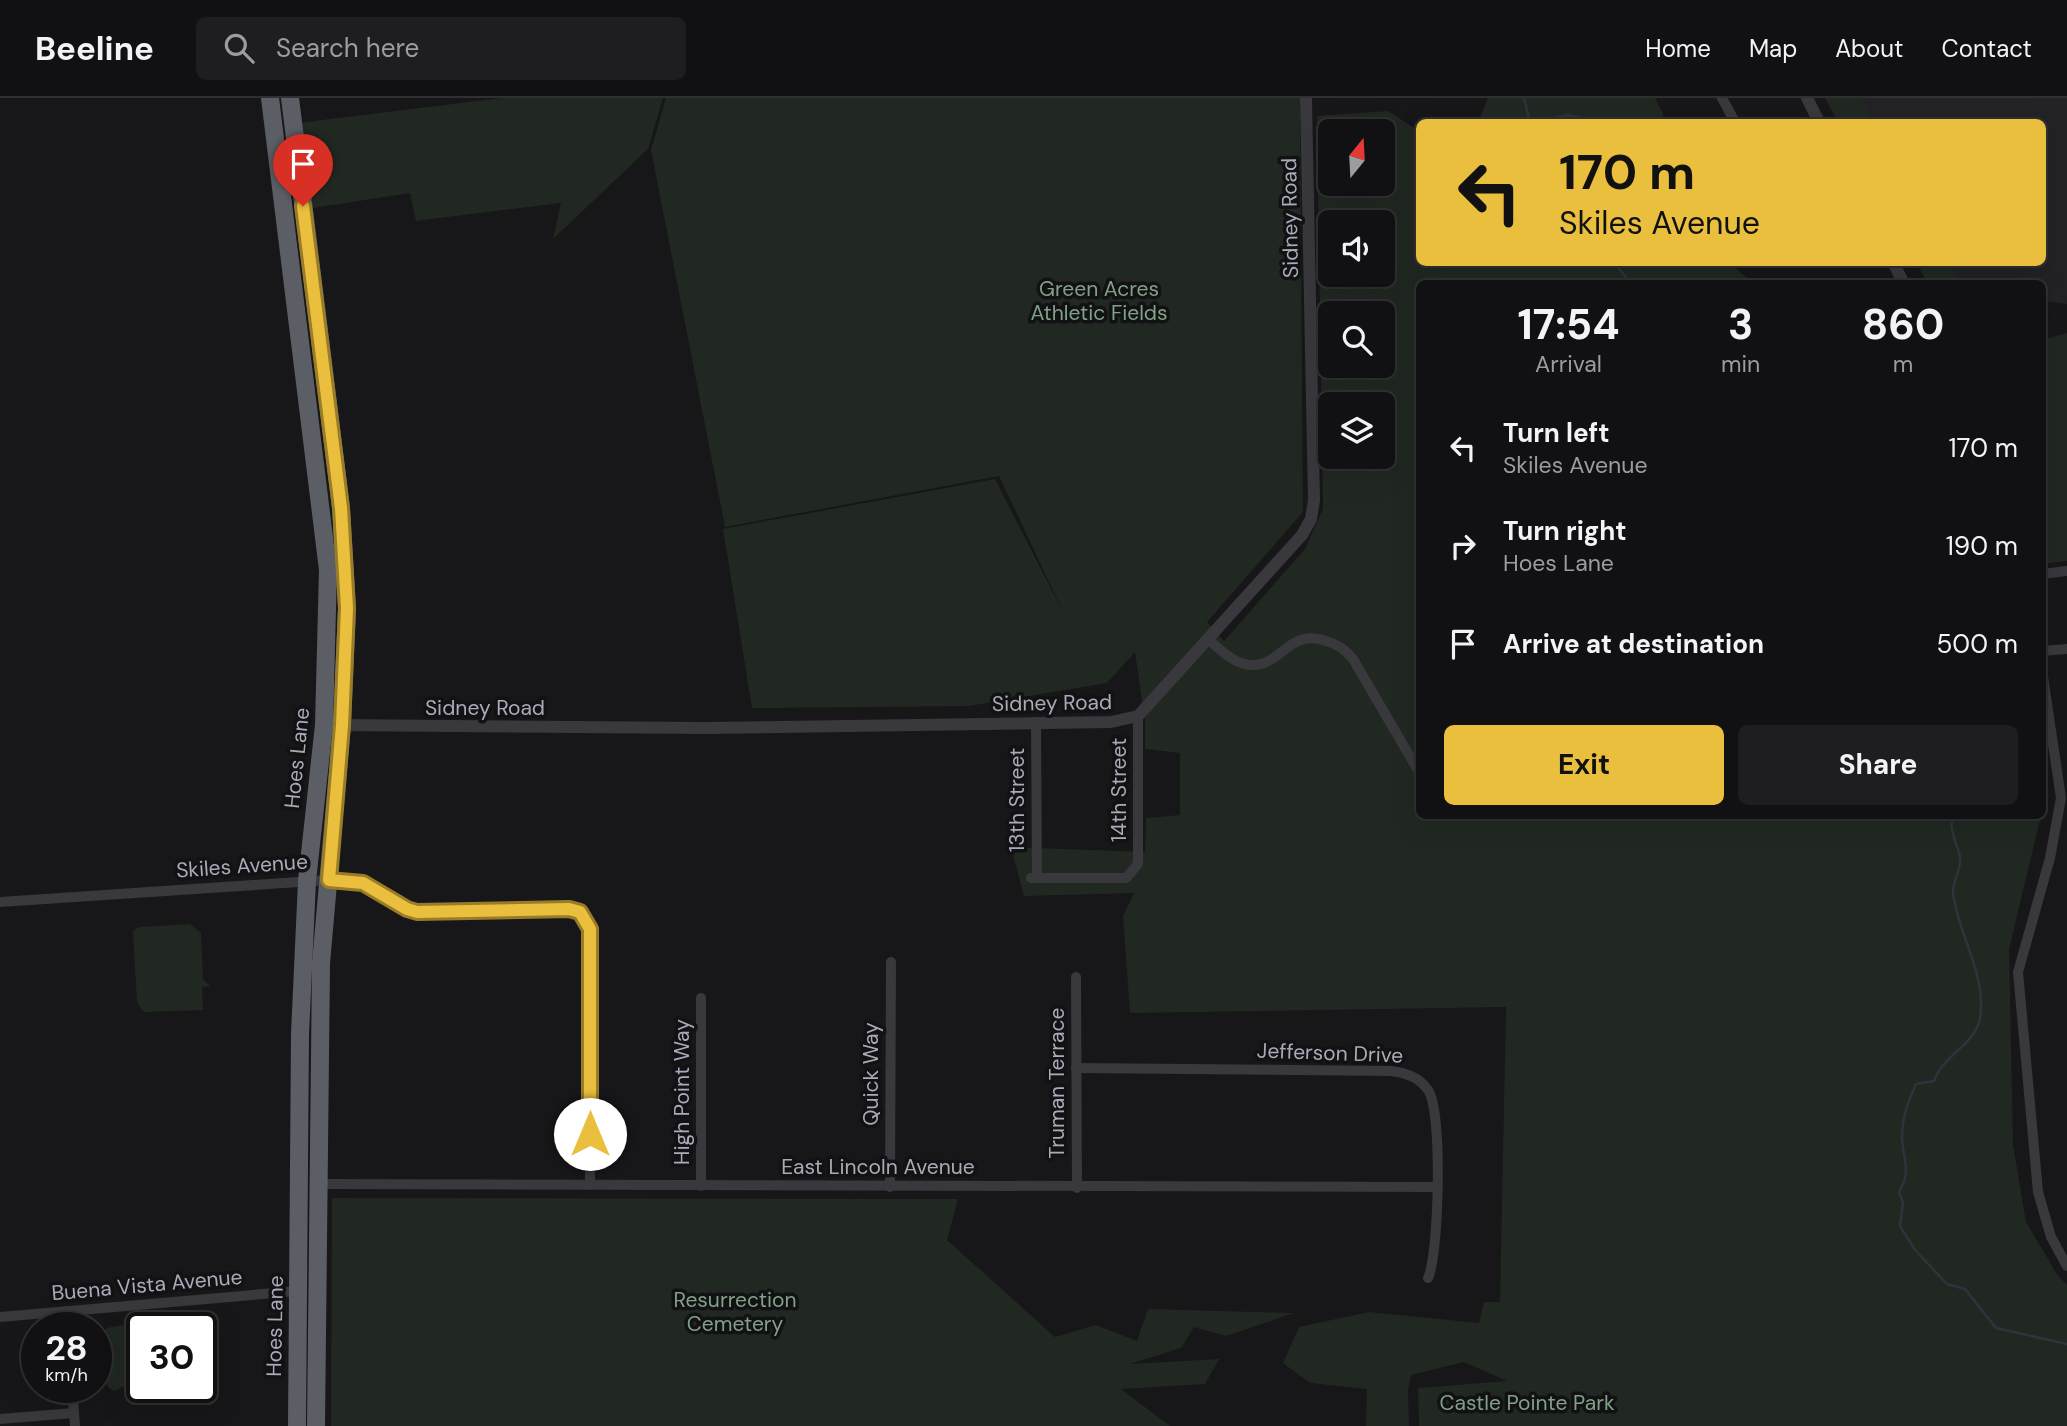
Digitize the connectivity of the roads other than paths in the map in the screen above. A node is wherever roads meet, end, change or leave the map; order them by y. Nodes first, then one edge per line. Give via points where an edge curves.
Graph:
1 (270, 98) edge
2 (290, 98) edge
3 (1306, 98) edge
4 (1723, 98) edge
5 (1807, 98) edge
6 (1734, 119) edge
7 (1818, 119) edge
8 (2067, 571) edge
9 (2046, 574) edge
10 (1210, 641) junction
11 (2067, 649) edge
12 (2046, 651) edge
13 (2046, 697) edge
14 (1138, 716) junction
15 (1036, 722) junction
16 (324, 725) junction
17 (342, 725) junction
18 (1416, 767) edge
19 (2062, 828) edge
20 (1034, 878) joint
21 (329, 880) junction
22 (307, 881) junction
23 (0, 902) edge
24 (891, 962) dead end
25 (1076, 977) dead end
26 (701, 998) dead end
27 (1076, 1068) junction
28 (319, 1184) junction
29 (590, 1185) junction
30 (701, 1186) junction
31 (890, 1187) junction
32 (1436, 1187) junction
33 (1077, 1188) junction
34 (2067, 1266) edge
35 (1428, 1278) dead end
36 (298, 1291) junction
37 (67, 1311) joint
38 (0, 1317) edge
39 (73, 1403) edge
40 (74, 1413) junction
41 (0, 1419) edge
42 (75, 1426) edge
43 (297, 1426) edge
44 (316, 1426) edge

1 - 16 highway, Hoes Lane via 328,570
2 - 17 highway, Hoes Lane via 341,508 347,608
3 - 10 street, Sidney Road via 1311,519 1303,535
4 - 6 street
5 - 7 street
8 - 9 street
10 - 14 street, Sidney Road
10 - 18 street via 1249,665 1266,662 1301,638 1318,638 1340,647 1353,659
11 - 12 street
13 - 19 street
14 - 15 street, Sidney Road via 1111,722
14 - 20 street, 14th Street via 1138,864 1126,878
15 - 17 street, Sidney Road via 706,728
15 - 20 street, 13th Street
16 - 17 street, Sidney Road
16 - 22 highway, Hoes Lane
17 - 21 highway, Hoes Lane
19 - 34 street via 2018,972 2038,1192 2051,1237
21 - 22 street, Skiles Avenue
21 - 28 highway, Hoes Lane via 321,963
21 - 29 street, Skiles Avenue via 363,883 411,911 580,912 590,929
22 - 23 street, Skiles Avenue
22 - 36 highway, Hoes Lane via 300,1034
24 - 31 street, Quick Way
25 - 27 street, Truman Terrace
26 - 30 street, High Point Way
27 - 32 street, Jefferson Drive via 1391,1071 1414,1076 1429,1091 1435,1107
27 - 33 street, Truman Terrace
28 - 29 street, East Lincoln Avenue
28 - 44 highway, Hoes Lane
29 - 30 street, East Lincoln Avenue
30 - 31 street, East Lincoln Avenue
31 - 33 street, East Lincoln Avenue
32 - 33 street, East Lincoln Avenue
32 - 35 street, Jefferson Drive via 1436,1254
36 - 37 street, Buena Vista Avenue
36 - 43 highway, Hoes Lane
37 - 38 street, Buena Vista Avenue
39 - 40 street
40 - 41 street
40 - 42 street

